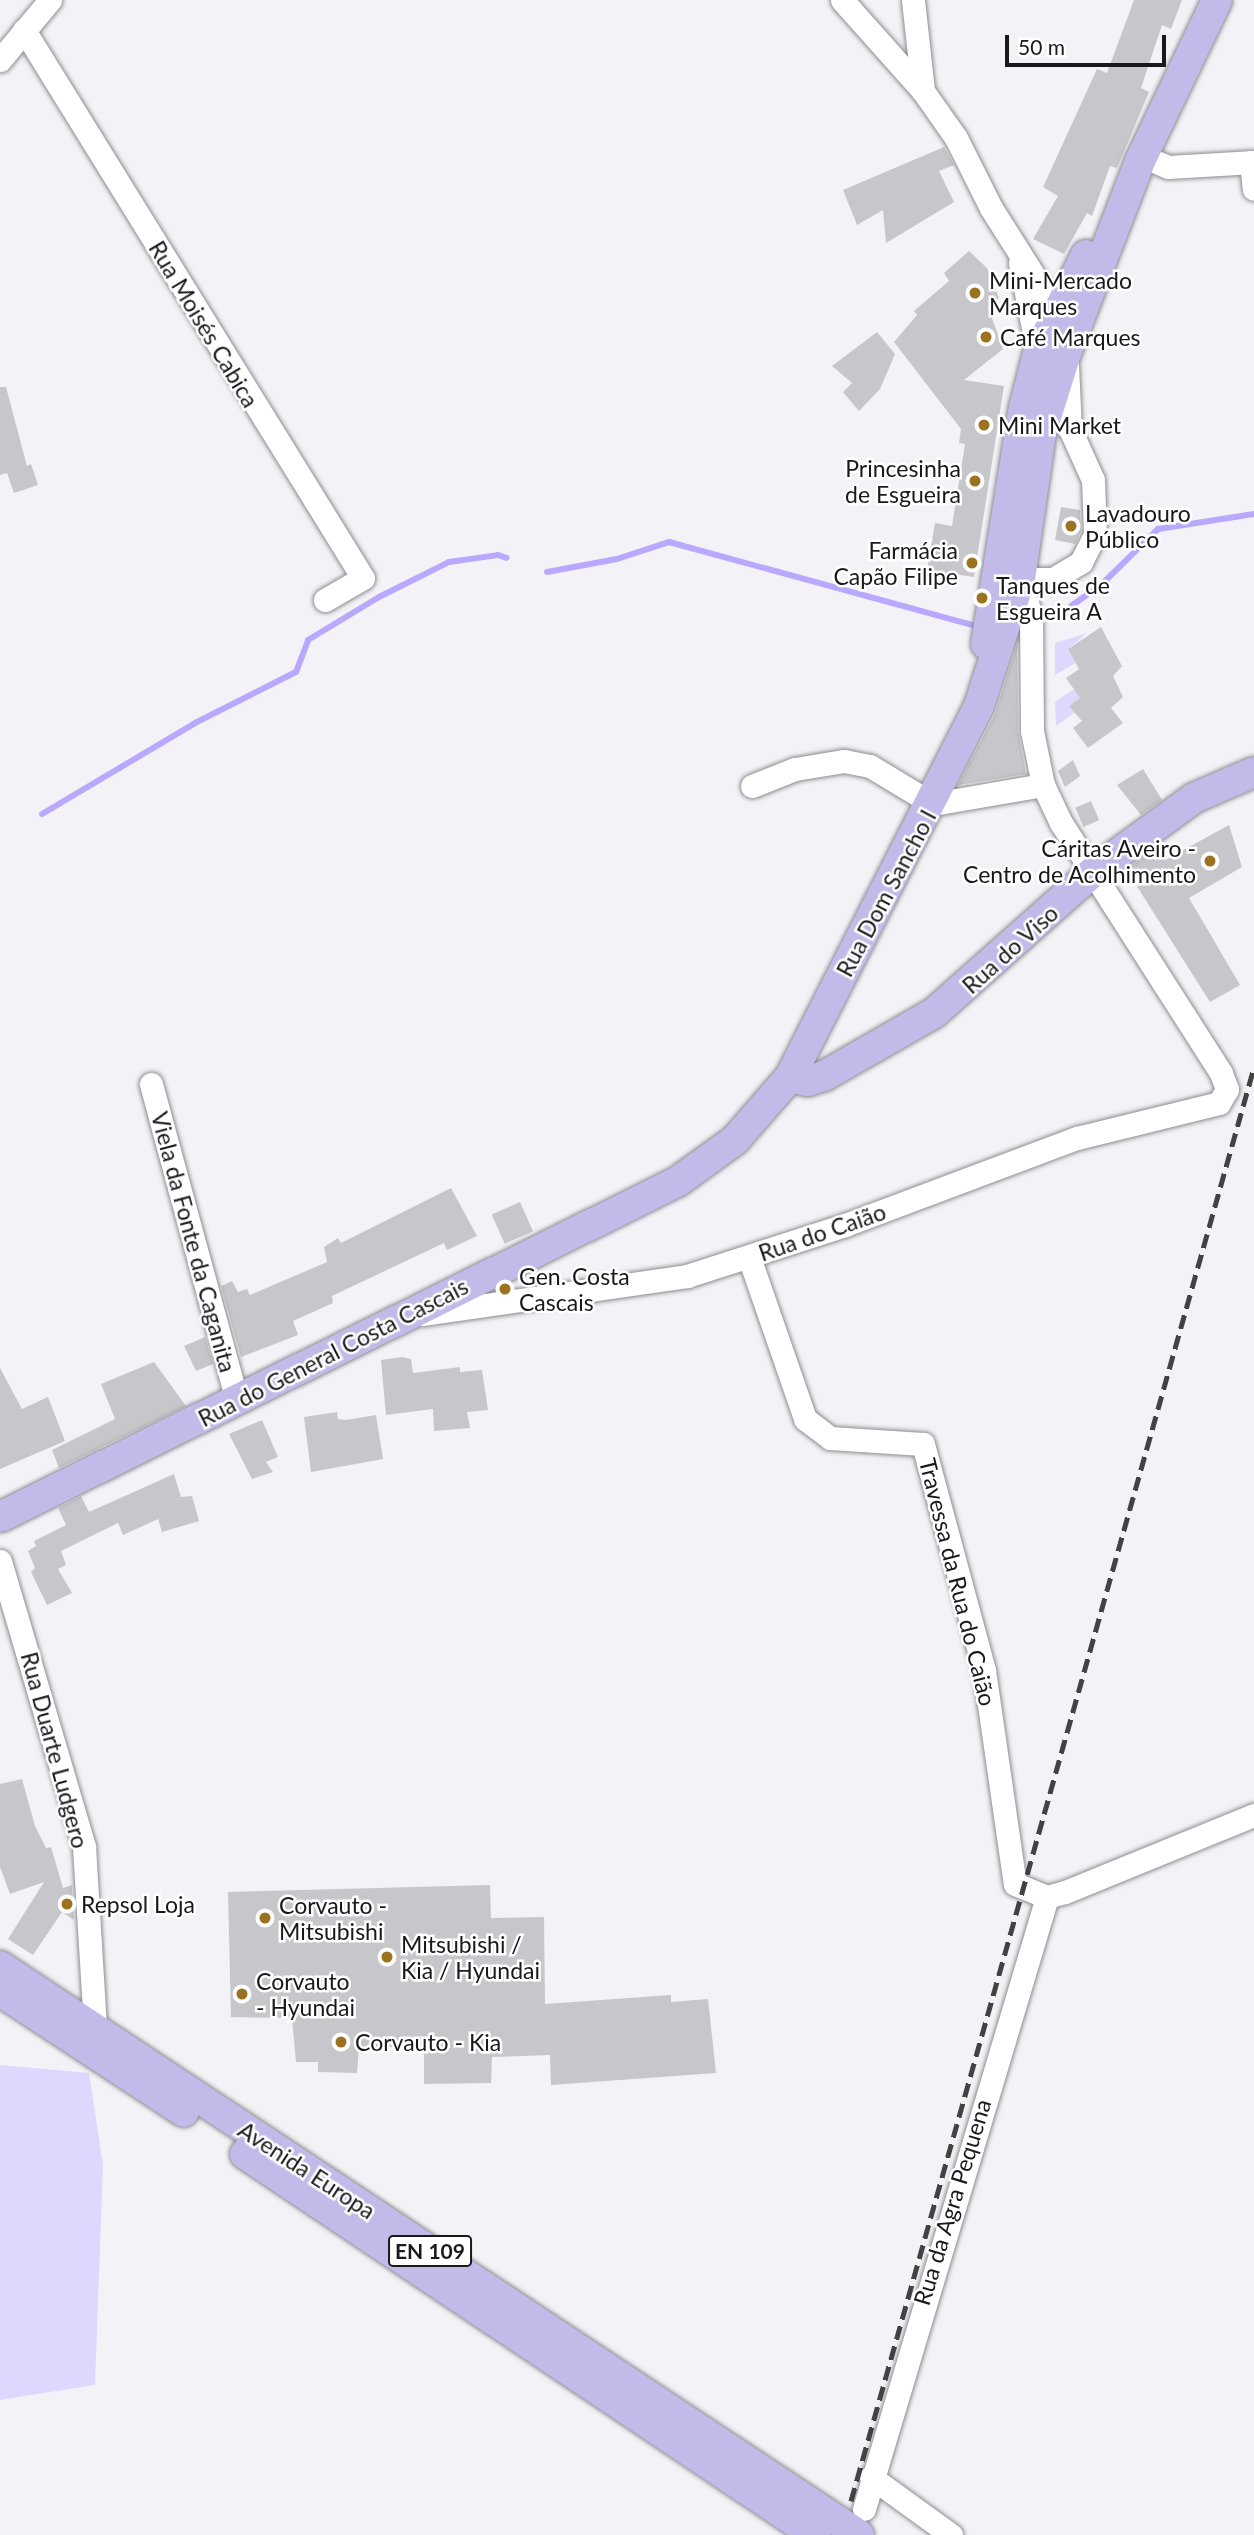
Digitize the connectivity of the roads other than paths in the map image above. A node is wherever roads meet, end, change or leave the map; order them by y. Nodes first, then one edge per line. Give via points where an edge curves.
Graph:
1 (50, 0) edge
2 (842, 0) edge
3 (1217, 0) edge
4 (913, 5) edge
5 (24, 30) junction
6 (869, 32) junction
7 (0, 60) edge
8 (923, 91) junction
9 (1141, 159) junction
10 (1252, 162) edge
11 (1254, 189) edge
12 (1031, 284) junction
13 (1081, 290) junction
14 (1056, 311) junction
15 (1052, 353) junction
16 (1041, 433) junction
17 (1020, 579) junction
18 (325, 600) dead end
19 (979, 706) junction
20 (1254, 772) edge
21 (1043, 785) junction
22 (752, 786) dead end
23 (933, 804) junction
24 (1094, 871) junction
25 (790, 1077) junction
26 (150, 1084) dead end
27 (749, 1256) junction
28 (398, 1318) junction
29 (237, 1401) junction
30 (0, 1517) edge
31 (0, 1561) edge
32 (1254, 1815) edge
33 (1047, 1897) junction
34 (0, 1966) edge
35 (0, 1991) edge
36 (95, 2027) junction
37 (871, 2477) junction
38 (861, 2522) edge
39 (815, 2535) edge
40 (951, 2535) edge

1 - 5 street
2 - 6 street
3 - 9 main road, Rua Dom Sancho I
4 - 6 street via 895,36
4 - 8 street
5 - 7 street
5 - 18 street, Rua Moisés Cabica via 363,578
6 - 8 street
8 - 12 street via 956,138 1018,250
9 - 10 street via 1168,167
9 - 13 main road, Rua Dom Sancho I via 1104,216
10 - 11 street
12 - 13 street
12 - 14 street
12 - 15 street
13 - 14 main road, Rua Dom Sancho I
13 - 15 main road, Rua Dom Sancho I
14 - 15 main road, Rua Dom Sancho I
14 - 16 street, Rua Dom Sancho I via 1055,356
15 - 16 main road, Rua Dom Sancho I
15 - 17 street via 1070,429 1093,480 1095,534 1081,562 1053,579
15 - 19 main road, Rua Dom Sancho I via 1003,533
16 - 17 main road, Rua Dom Sancho I
17 - 19 main road, Rua Dom Sancho I
17 - 21 street via 1031,616 1032,731
19 - 23 main road, Rua Dom Sancho I
20 - 24 main road, Rua do Viso via 1194,798
21 - 23 street
21 - 24 street via 1061,823
22 - 23 street via 795,769 844,761 870,766
23 - 25 main road, Rua Dom Sancho I
24 - 25 main road, Rua do Viso via 934,1013 824,1076 808,1081
24 - 27 street, Rua do Caião via 1221,1073 1227,1090 1219,1103 1077,1138
25 - 28 main road, Rua do General Costa Cascais via 736,1140 677,1182
26 - 29 street, Viela da Fonte da Caganita
27 - 28 street, Rua do Caião via 687,1276
27 - 33 street, Travessa da Rua do Caião via 805,1419 830,1438 923,1444 984,1670 1015,1884
28 - 29 main road, Rua do General Costa Cascais
29 - 30 main road, Rua do General Costa Cascais
31 - 36 street, Rua Duarte Ludgero via 84,1847
32 - 33 street
33 - 37 street, Rua da Agra Pequena
34 - 36 main road, Avenida Europa / EN 109
35 - 39 main road, Avenida Europa / EN 109
36 - 38 main road, Avenida Europa / EN 109
37 - 38 street, Rua da Agra Pequena
37 - 40 street

